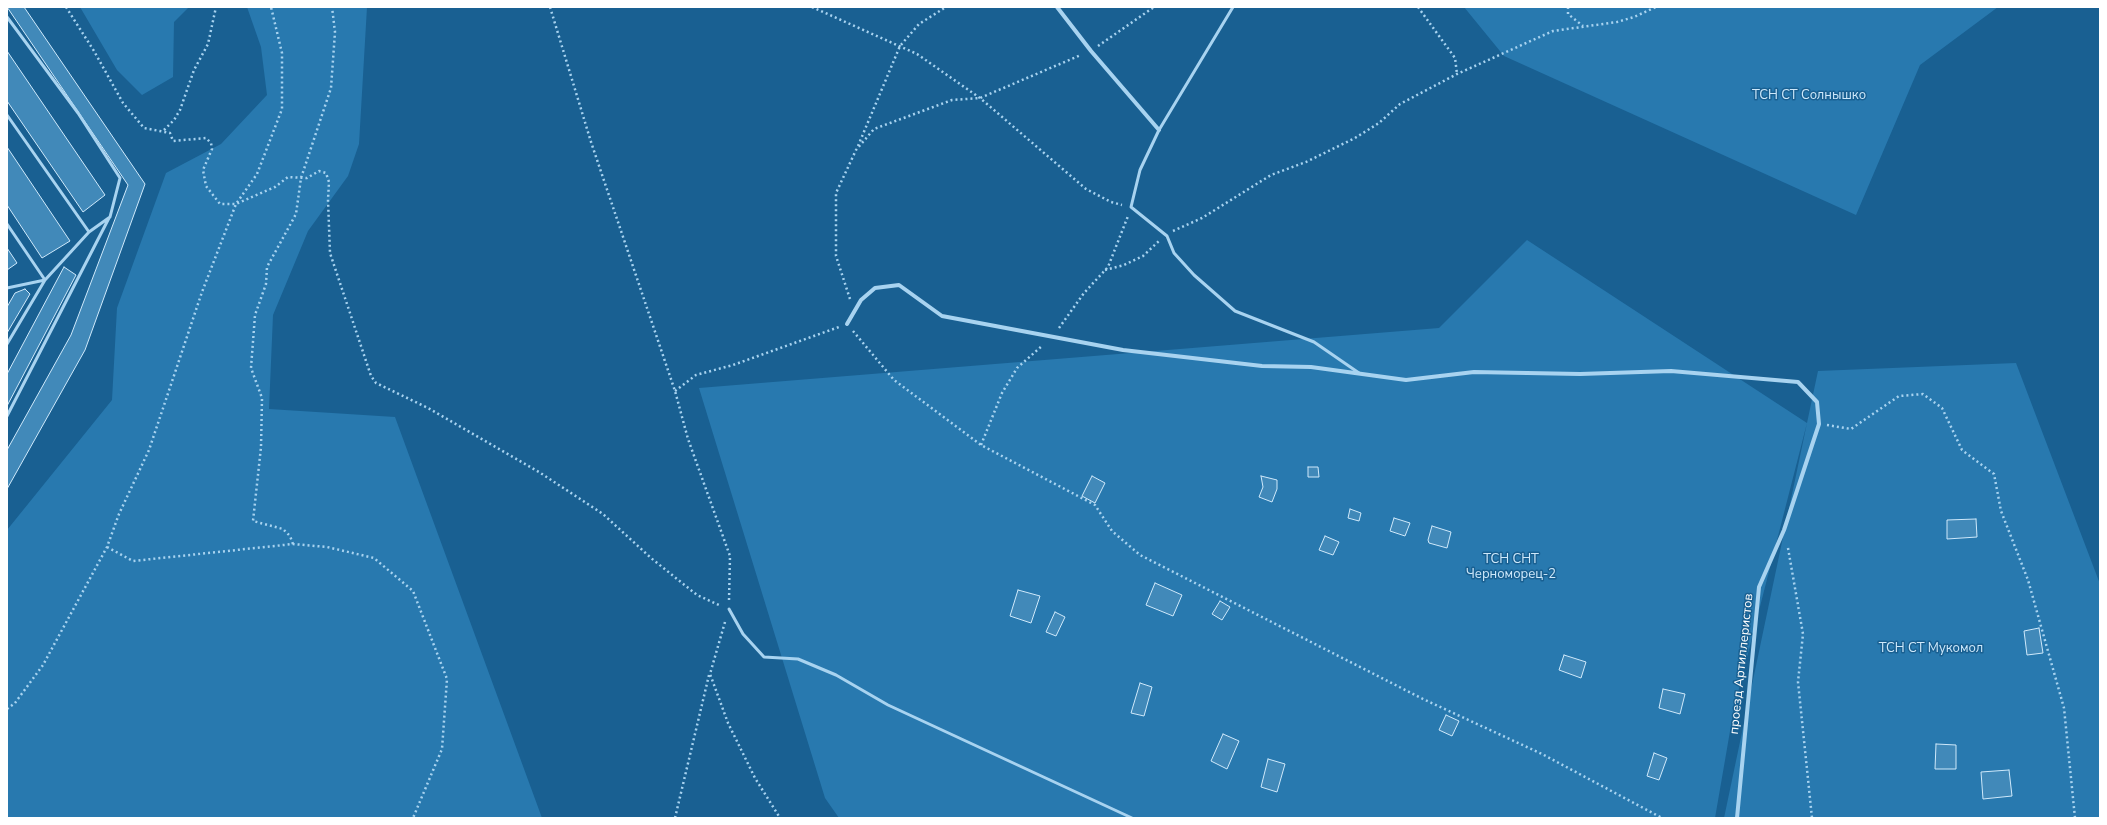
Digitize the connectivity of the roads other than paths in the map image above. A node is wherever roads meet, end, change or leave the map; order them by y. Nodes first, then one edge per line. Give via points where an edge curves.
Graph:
1 (1057, 7) edge
2 (1233, 7) edge
3 (7, 17) edge
4 (7, 115) edge
5 (1159, 130) junction
6 (110, 217) junction
7 (7, 224) edge
8 (89, 232) junction
9 (45, 280) junction
10 (7, 288) edge
11 (847, 324) road end
12 (7, 344) edge
13 (1362, 375) junction
14 (7, 416) edge
15 (729, 609) road end
16 (1132, 818) edge
17 (1737, 818) edge

1 - 5 street
2 - 5 lane
3 - 6 lane via 78,113 120,178
4 - 8 lane
5 - 13 lane via 1140,170 1131,207 1166,235 1174,253 1194,275 1235,311 1314,342
6 - 8 lane
6 - 14 lane
7 - 9 lane
8 - 9 lane
9 - 10 lane
9 - 12 lane
11 - 13 street via 861,300 876,288 899,284 942,316 1122,350 1262,366 1311,367
13 - 17 street, проезд Артиллеристов via 1406,380 1474,372 1671,372 1798,382 1817,402 1819,424 1784,530 1759,587
15 - 16 lane via 743,634 764,657 798,659 836,675 888,704

